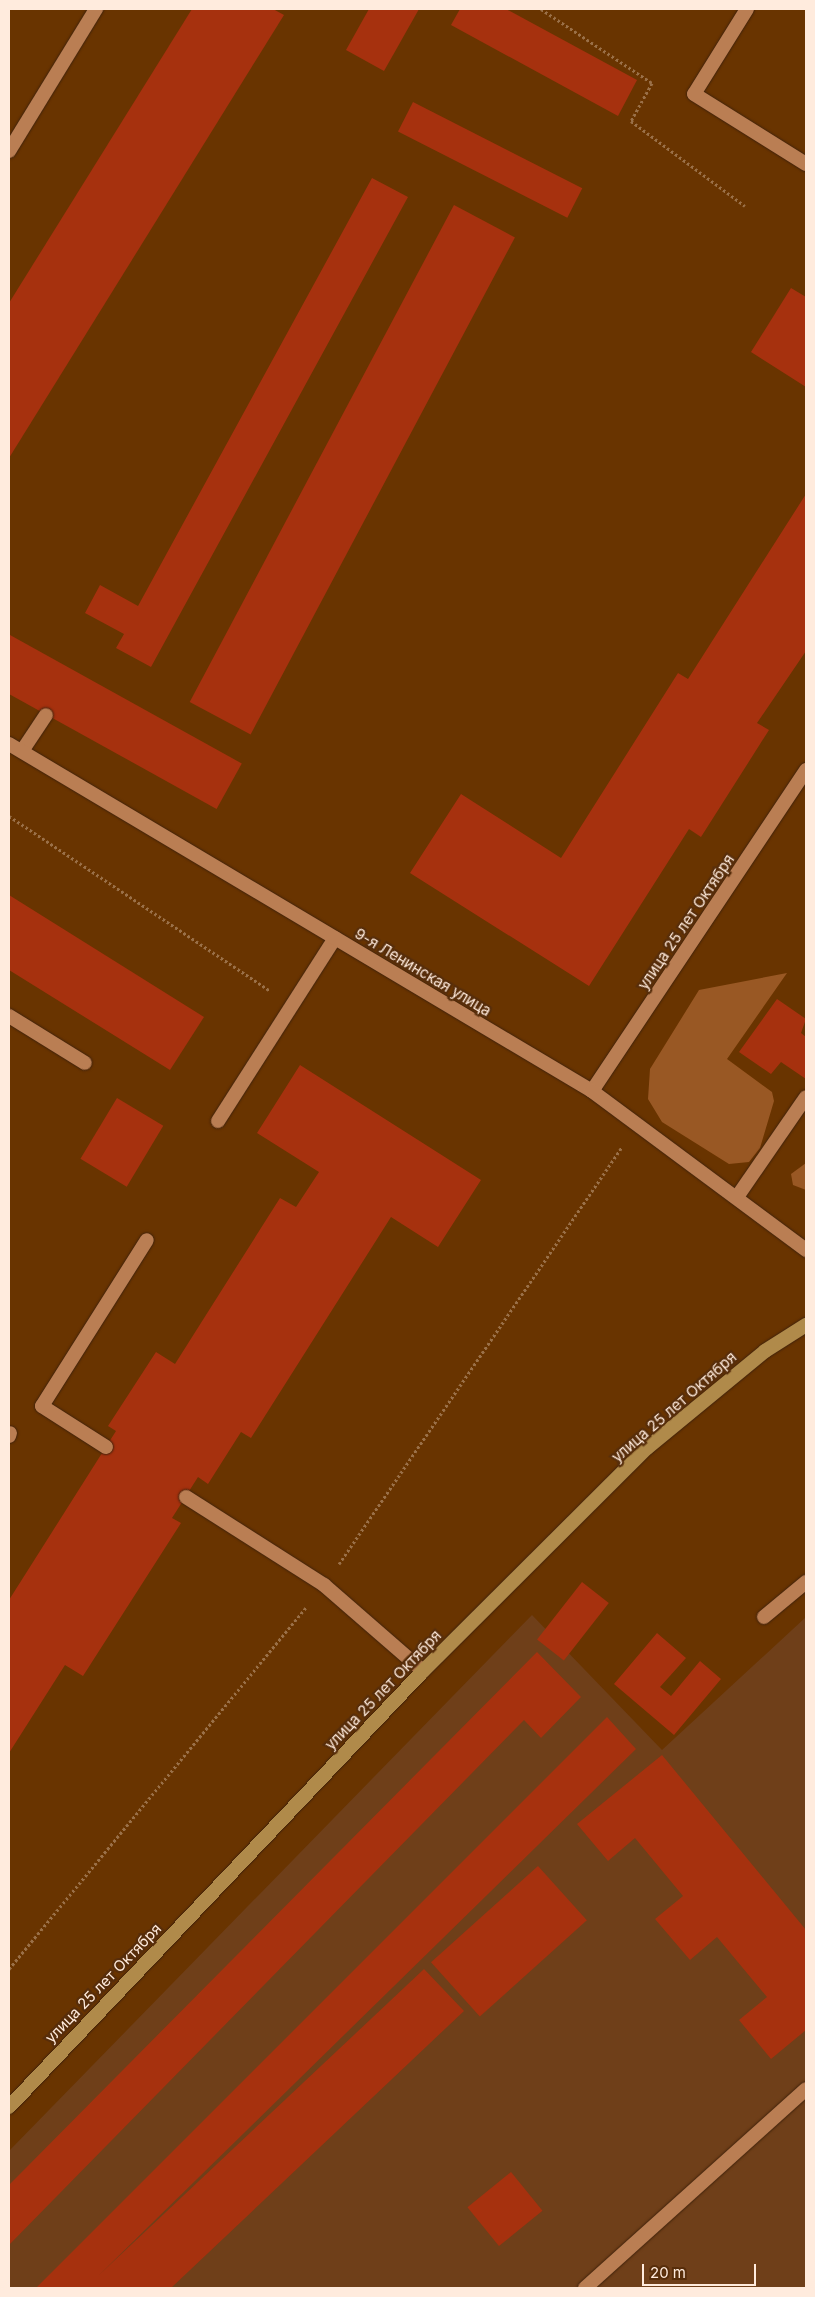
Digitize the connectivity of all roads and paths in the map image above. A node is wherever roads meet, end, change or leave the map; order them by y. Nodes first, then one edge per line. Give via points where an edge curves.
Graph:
1 (96, 9) edge
2 (541, 9) edge
3 (747, 9) edge
4 (9, 151) edge
5 (806, 164) edge
6 (745, 206) dead end
7 (46, 715) dead end
8 (9, 744) edge
9 (22, 751) junction
10 (806, 770) edge
11 (9, 816) edge
12 (335, 938) junction
13 (292, 1005) junction
14 (9, 1016) edge
15 (85, 1063) dead end
16 (592, 1091) junction
17 (806, 1097) edge
18 (218, 1121) dead end
19 (638, 1125) junction
20 (737, 1197) junction
21 (147, 1240) dead end
22 (806, 1250) edge
23 (806, 1325) edge
24 (106, 1447) dead end
25 (186, 1497) dead end
26 (806, 1582) edge
27 (324, 1585) junction
28 (764, 1617) dead end
29 (423, 1671) junction
30 (9, 1970) edge
31 (806, 2089) edge
32 (9, 2107) edge
33 (585, 2288) edge

1 - 4 street
2 - 6 path via 652,83 631,121
3 - 5 street via 694,94
7 - 9 street
8 - 9 street, 9-я Ленинская улица
9 - 12 street, 9-я Ленинская улица
10 - 16 street, улица 25 лет Октября
11 - 13 path
12 - 13 street
12 - 16 street, 9-я Ленинская улица
13 - 18 street
14 - 15 street
16 - 19 street, 9-я Ленинская улица
17 - 20 street
19 - 20 street, 9-я Ленинская улица
19 - 27 path
20 - 22 street, 9-я Ленинская улица
21 - 24 street via 42,1406
23 - 29 main road, улица 25 лет Октября via 765,1351 647,1448
25 - 27 street
26 - 28 street
27 - 29 street
27 - 30 path
29 - 32 main road, улица 25 лет Октября
31 - 33 street

